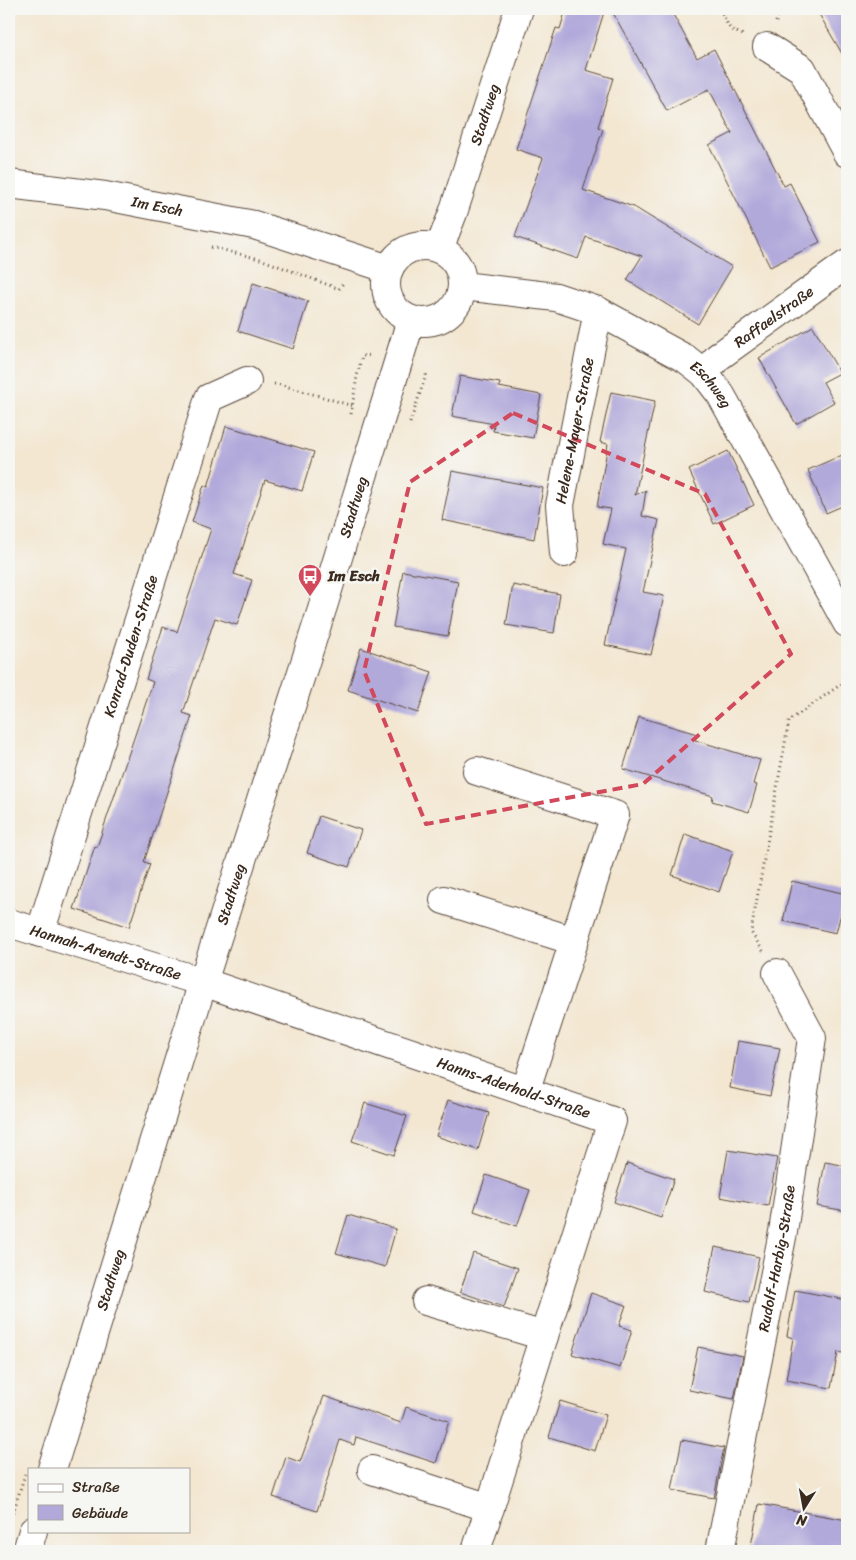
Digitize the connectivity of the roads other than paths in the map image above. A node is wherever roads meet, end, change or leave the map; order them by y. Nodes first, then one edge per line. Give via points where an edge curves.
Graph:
1 (520, 9) edge
2 (767, 47) dead end
3 (847, 153) edge
4 (9, 184) edge
5 (440, 249) junction
6 (847, 264) edge
7 (388, 269) junction
8 (462, 286) junction
9 (598, 311) junction
10 (411, 320) junction
11 (704, 373) junction
12 (247, 382) road end
13 (564, 553) dead end
14 (847, 623) edge
15 (477, 771) dead end
16 (444, 900) dead end
17 (9, 923) edge
18 (40, 933) junction
19 (574, 941) junction
20 (777, 973) road end
21 (203, 982) junction
22 (525, 1092) junction
23 (426, 1301) dead end
24 (544, 1336) junction
25 (52, 1468) edge
26 (372, 1470) dead end
27 (490, 1508) junction
28 (33, 1532) edge
29 (27, 1551) edge
30 (476, 1551) edge
31 (720, 1551) edge

1 - 5 street, Stadtweg
2 - 3 street via 802,69
4 - 7 street, Im Esch via 105,196 254,225
5 - 7 street via 416,246 395,258
5 - 8 street via 457,264
6 - 11 street, Raffaelstraße via 718,356
7 - 10 street via 387,294 400,314
8 - 9 street, Eschweg via 556,298
8 - 10 street via 460,298 445,316 435,321
9 - 11 street, Eschweg via 686,359
9 - 13 street, Helene-Mayer-Straße via 560,505
10 - 21 street, Stadtweg
11 - 14 street, Eschweg via 720,395
12 - 18 street, Konrad-Duden-Straße via 209,398
15 - 19 street via 614,815
16 - 19 street
17 - 18 street, Hannah-Arendt-Straße
18 - 21 street, Hannah-Arendt-Straße
19 - 22 street
20 - 31 street, Rudolf-Harbig-Straße via 812,1038 783,1232
21 - 22 street, Hanns-Aderhold-Straße
21 - 25 street, Stadtweg
22 - 24 street, Hanns-Aderhold-Straße via 612,1121
23 - 24 street
24 - 27 street, Hanns-Aderhold-Straße
26 - 27 street
27 - 30 street, Hanns-Aderhold-Straße
28 - 29 street

